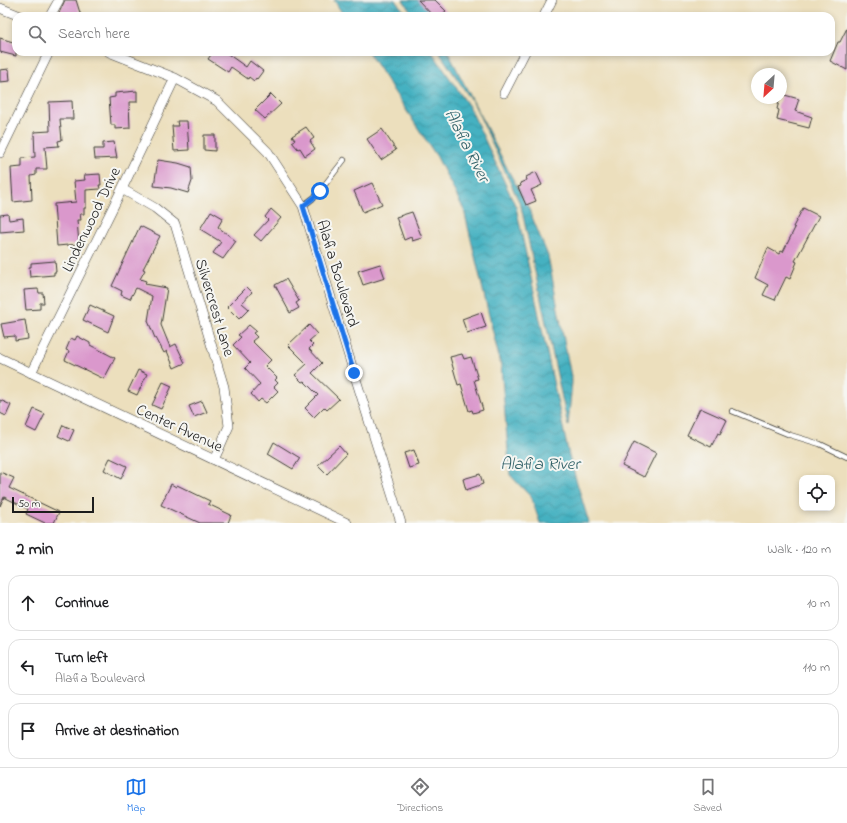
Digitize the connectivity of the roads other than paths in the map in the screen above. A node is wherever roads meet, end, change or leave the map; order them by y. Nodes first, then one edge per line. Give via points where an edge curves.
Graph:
1 (58, 0) edge
2 (552, 0) edge
3 (0, 8) edge
4 (52, 12) edge
5 (546, 12) edge
6 (12, 13) edge
7 (47, 56) edge
8 (119, 56) edge
9 (524, 56) edge
10 (175, 78) junction
11 (504, 93) dead end
12 (0, 153) edge
13 (344, 160) dead end
14 (122, 189) junction
15 (303, 206) junction
16 (0, 358) edge
17 (31, 373) junction
18 (732, 411) dead end
19 (847, 457) edge
20 (214, 460) junction
21 (347, 523) edge
22 (401, 523) edge

1 - 4 street
2 - 5 street
3 - 6 street
7 - 12 street
8 - 10 street, Alafia Boulevard
9 - 11 street
10 - 14 street, Lindenwood Drive
10 - 15 street, Alafia Boulevard via 218,101 268,152
13 - 15 lane via 316,196
14 - 17 street, Lindenwood Drive
14 - 20 street, Silvercrest Lane via 155,208 175,224 224,387 229,426
15 - 22 street, Alafia Boulevard
16 - 17 street, Center Avenue
17 - 20 street, Center Avenue
18 - 19 lane via 790,435 820,444
20 - 21 street, Center Avenue

